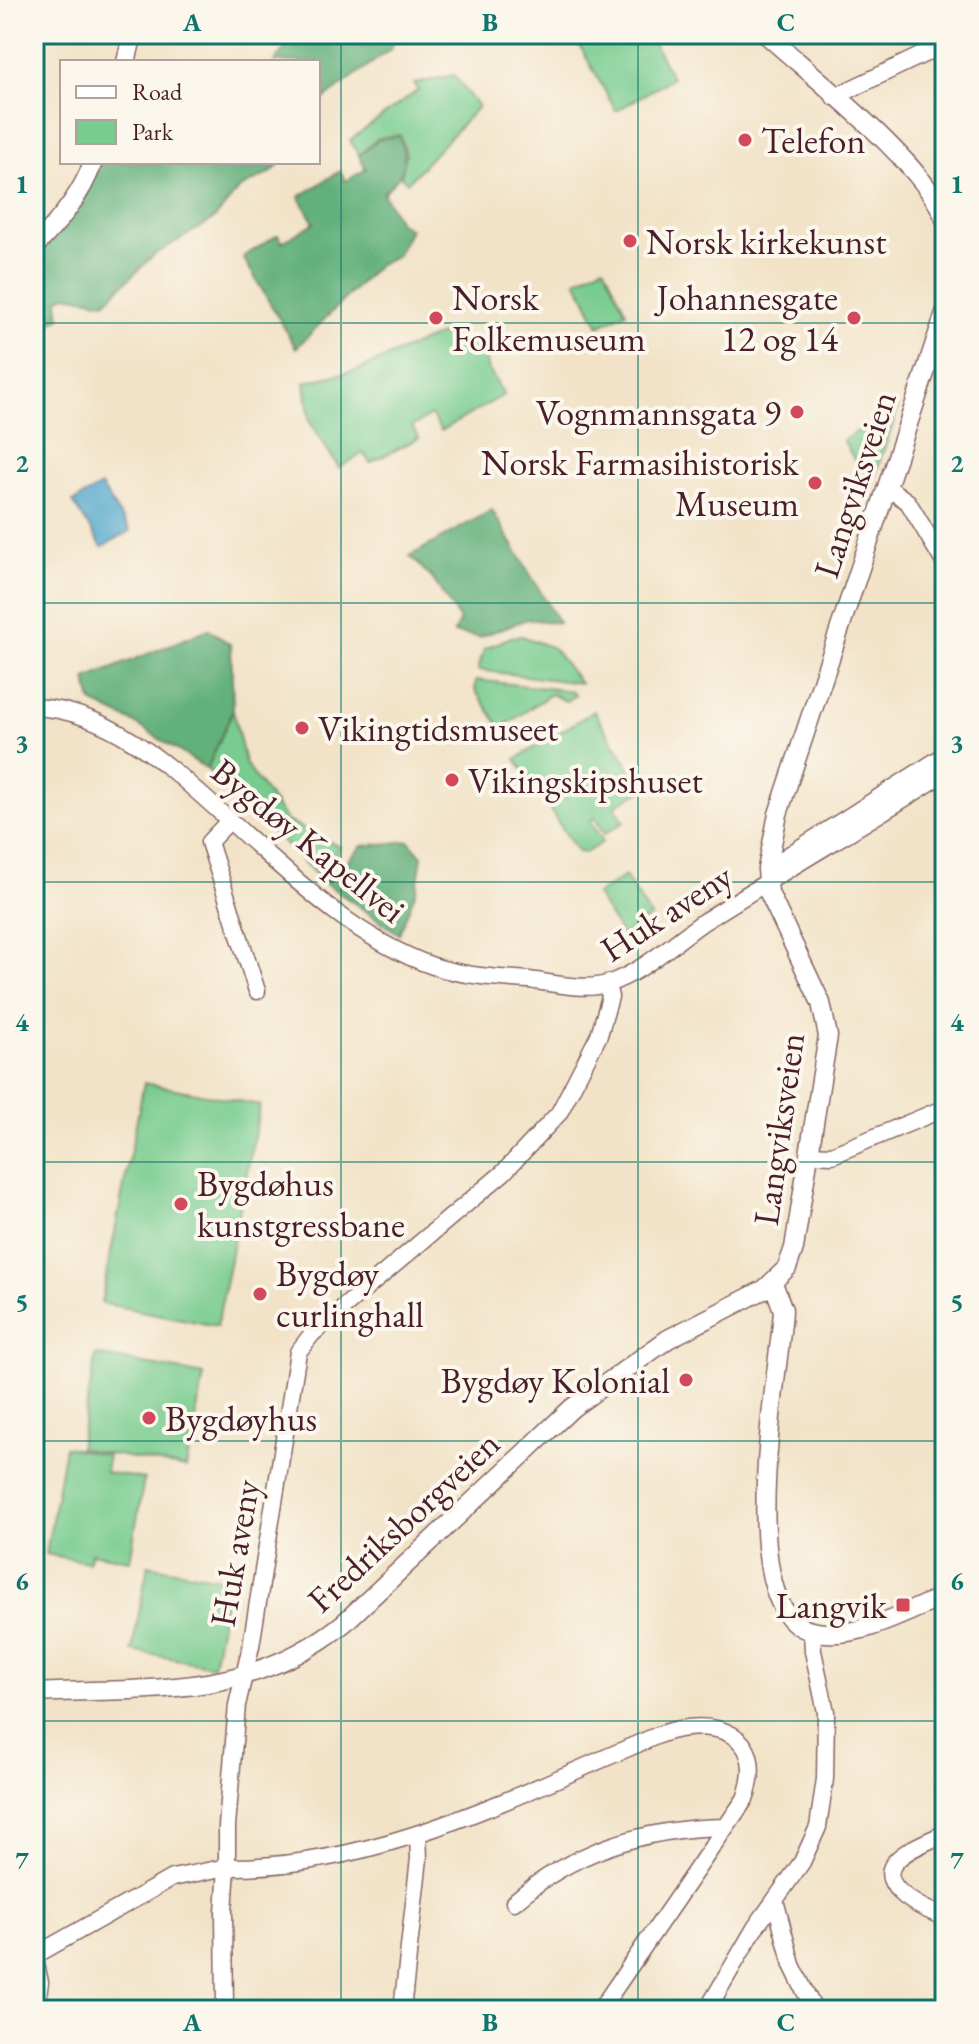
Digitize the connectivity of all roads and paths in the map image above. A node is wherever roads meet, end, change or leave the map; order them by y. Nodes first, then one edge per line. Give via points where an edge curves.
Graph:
1 (133, 34) edge
2 (766, 34) edge
3 (945, 44) edge
4 (126, 60) edge
5 (834, 97) junction
6 (92, 164) edge
7 (945, 219) edge
8 (34, 247) edge
9 (945, 313) edge
10 (887, 487) junction
11 (945, 564) edge
12 (34, 707) edge
13 (945, 755) edge
14 (945, 773) edge
15 (229, 821) junction
16 (767, 876) junction
17 (607, 984) junction
18 (257, 991) dead end
19 (945, 1108) edge
20 (809, 1154) junction
21 (773, 1283) junction
22 (945, 1596) edge
23 (812, 1631) junction
24 (243, 1678) junction
25 (34, 1693) edge
26 (725, 1827) junction
27 (945, 1833) edge
28 (418, 1834) junction
29 (227, 1867) junction
30 (775, 1900) junction
31 (514, 1902) dead end
32 (945, 1917) edge
33 (34, 1956) edge
34 (36, 2010) edge
35 (225, 2010) edge
36 (402, 2010) edge
37 (600, 2010) edge
38 (707, 2010) edge
39 (814, 2010) edge

1 - 4 street
2 - 5 street
3 - 5 street
5 - 7 street via 908,165
6 - 8 street via 59,223
9 - 10 street, Langviksveien
10 - 11 street via 908,502
10 - 16 street, Langviksveien via 778,814
12 - 15 street, Bygdøy Kapellvei via 81,714 122,734 170,767
13 - 16 street, Huk aveny
14 - 16 street, Huk aveny
15 - 17 street, Bygdøy Kapellvei via 353,925 395,951 481,976
15 - 18 street via 209,842
16 - 17 street, Huk aveny via 636,970
16 - 20 street, Langviksveien via 774,910 821,1003 827,1028 828,1053
17 - 24 street, Huk aveny via 610,997 599,1035 559,1113 503,1173 298,1352
19 - 20 street via 832,1155
20 - 21 street, Langviksveien via 791,1259
21 - 23 street via 783,1310 765,1485 767,1552 782,1604 794,1622
21 - 24 street, Fredriksborgveien via 690,1326 618,1373 547,1431 344,1623 306,1652
22 - 23 street via 853,1631
23 - 30 street via 825,1701 822,1807 813,1843
24 - 25 street, Fredriksborgveien
24 - 29 street, Huk aveny via 233,1741
26 - 28 street via 749,1786 748,1761 736,1738 724,1729 697,1725 661,1734
26 - 31 street via 655,1832 606,1846 557,1868
26 - 37 street
27 - 32 street via 895,1862 891,1873 908,1900
28 - 29 street via 263,1867
28 - 36 street
29 - 33 street via 172,1878
29 - 35 street, Huk aveny
30 - 38 street
30 - 39 street via 792,1965
33 - 34 street via 40,1982

